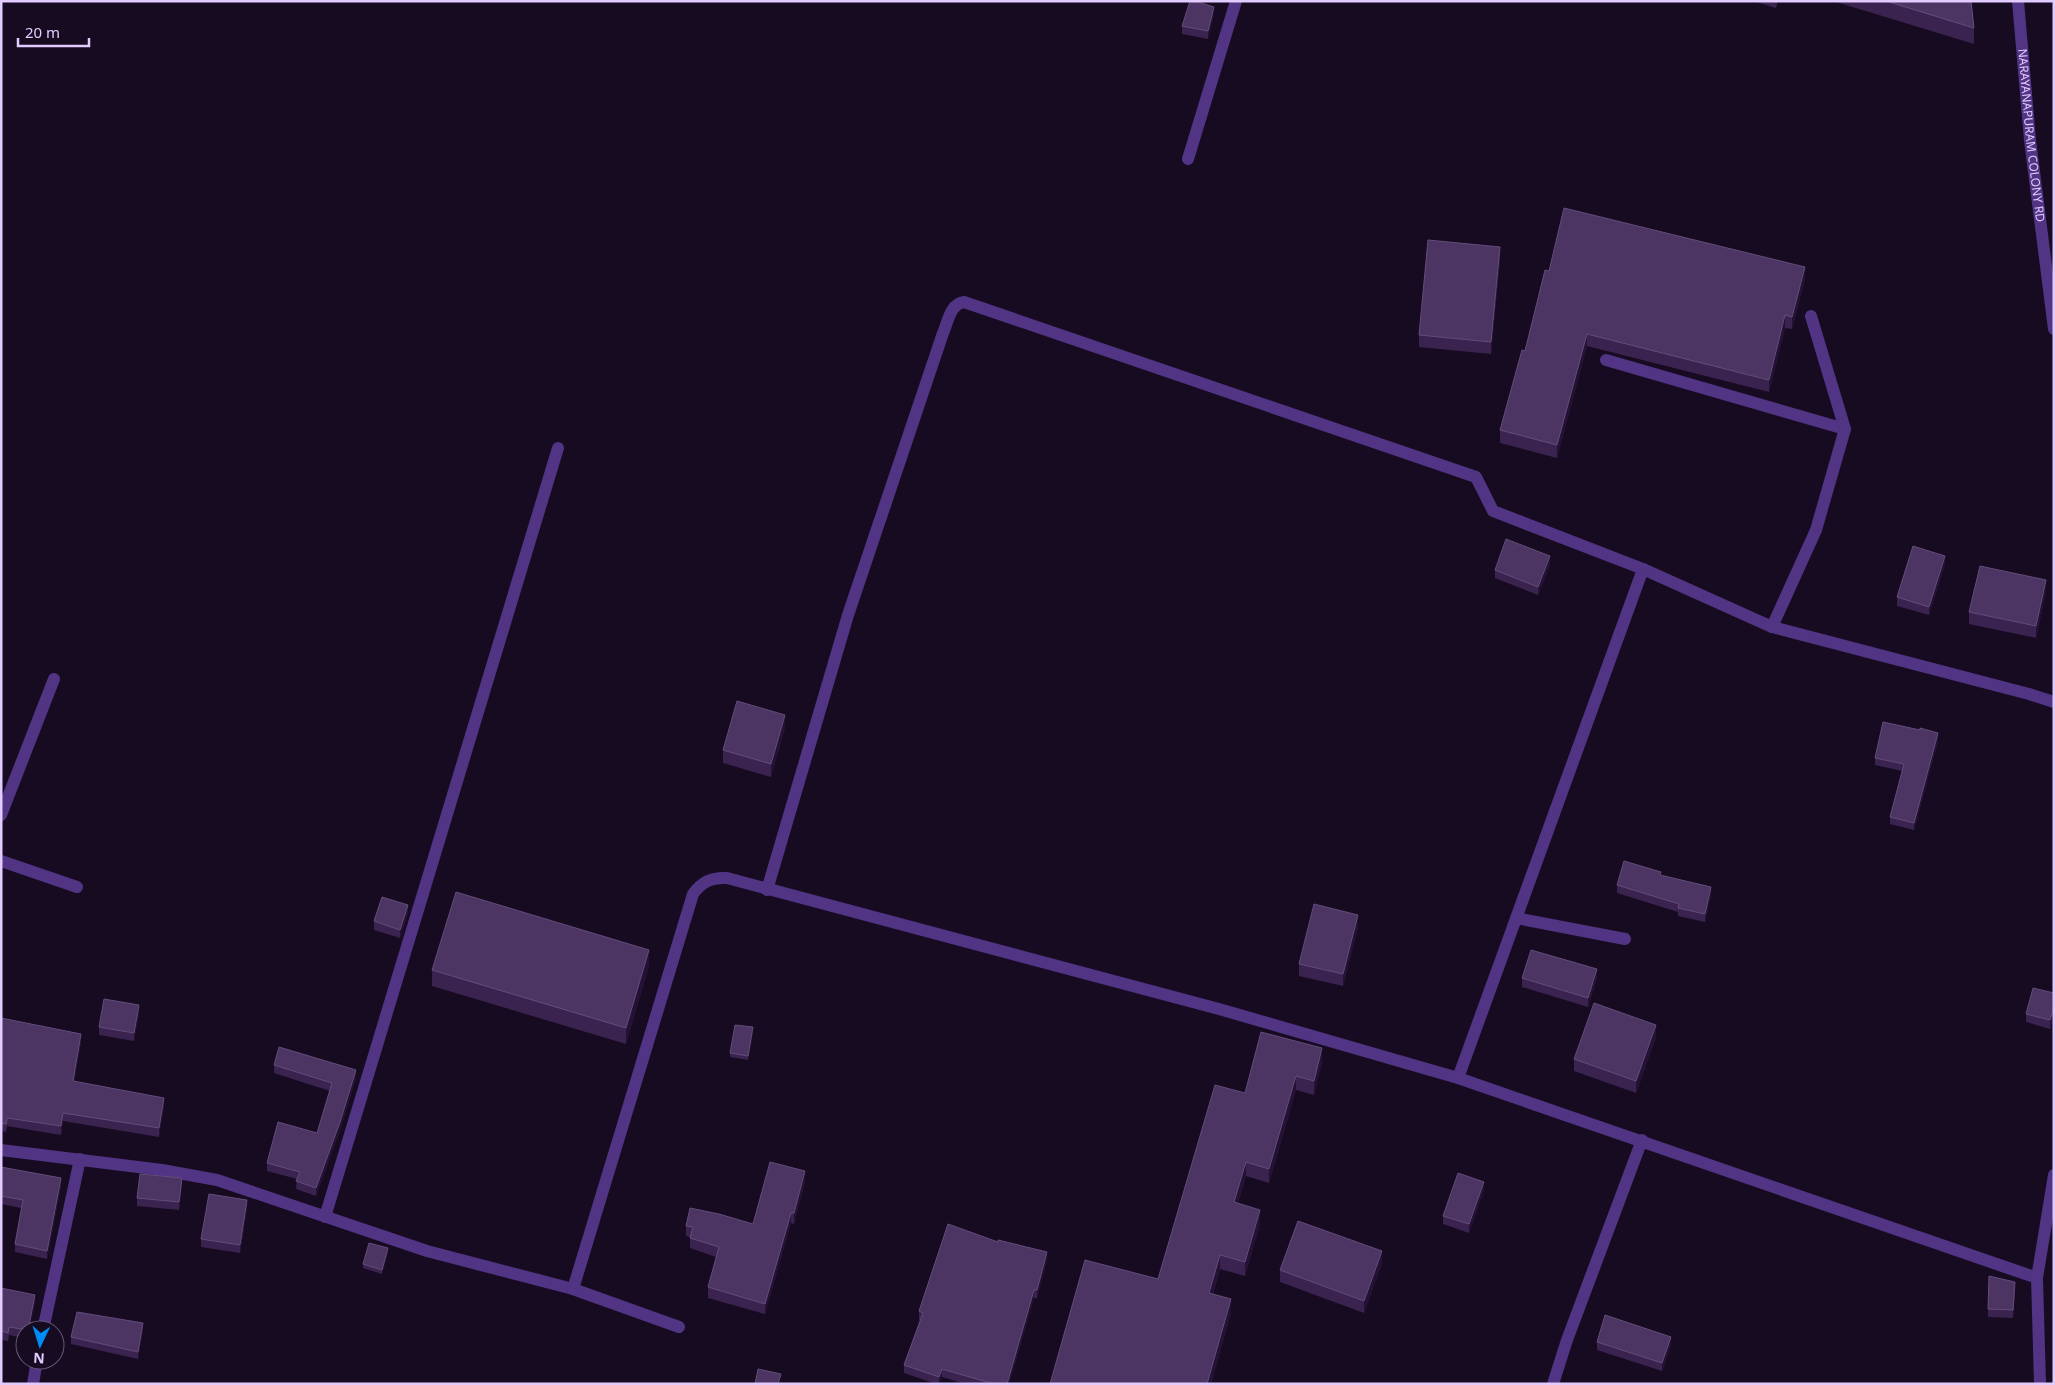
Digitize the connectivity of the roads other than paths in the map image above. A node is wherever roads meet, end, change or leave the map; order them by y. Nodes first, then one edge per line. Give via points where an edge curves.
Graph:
1 (1236, 1) edge
2 (2018, 1) edge
3 (1188, 159) dead end
4 (1811, 316) dead end
5 (2054, 329) edge
6 (1606, 360) dead end
7 (1845, 429) junction
8 (558, 448) dead end
9 (1643, 569) junction
10 (1772, 627) junction
11 (54, 678) dead end
12 (2054, 702) edge
13 (1, 816) edge
14 (1, 861) edge
15 (76, 887) dead end
16 (767, 890) junction
17 (1516, 918) junction
18 (1625, 939) dead end
19 (1458, 1078) junction
20 (1642, 1140) junction
21 (1, 1150) edge
22 (80, 1159) junction
23 (2054, 1175) edge
24 (325, 1217) junction
25 (2037, 1278) junction
26 (572, 1289) junction
27 (45, 1320) edge
28 (679, 1327) dead end
29 (35, 1370) edge
30 (33, 1384) edge
31 (1554, 1384) edge
32 (2040, 1384) edge

1 - 3 street
2 - 5 street, NARAYANAPURAM COLONY RD via 2030,140
4 - 7 street
6 - 7 street
7 - 10 street via 1816,530
8 - 24 street
9 - 10 street
9 - 16 street via 1493,511 1476,476 964,302 956,304 943,333 848,615
9 - 17 street
10 - 12 street
11 - 13 street
14 - 15 street
16 - 19 street via 1219,1009
16 - 26 street via 717,878 706,881 693,894
17 - 18 street
17 - 19 street
19 - 20 street
20 - 25 street
20 - 31 street via 1567,1340
21 - 22 street
22 - 24 street via 217,1180
22 - 27 street
23 - 25 street
24 - 26 street via 427,1251
25 - 32 street
26 - 28 street
29 - 30 street

